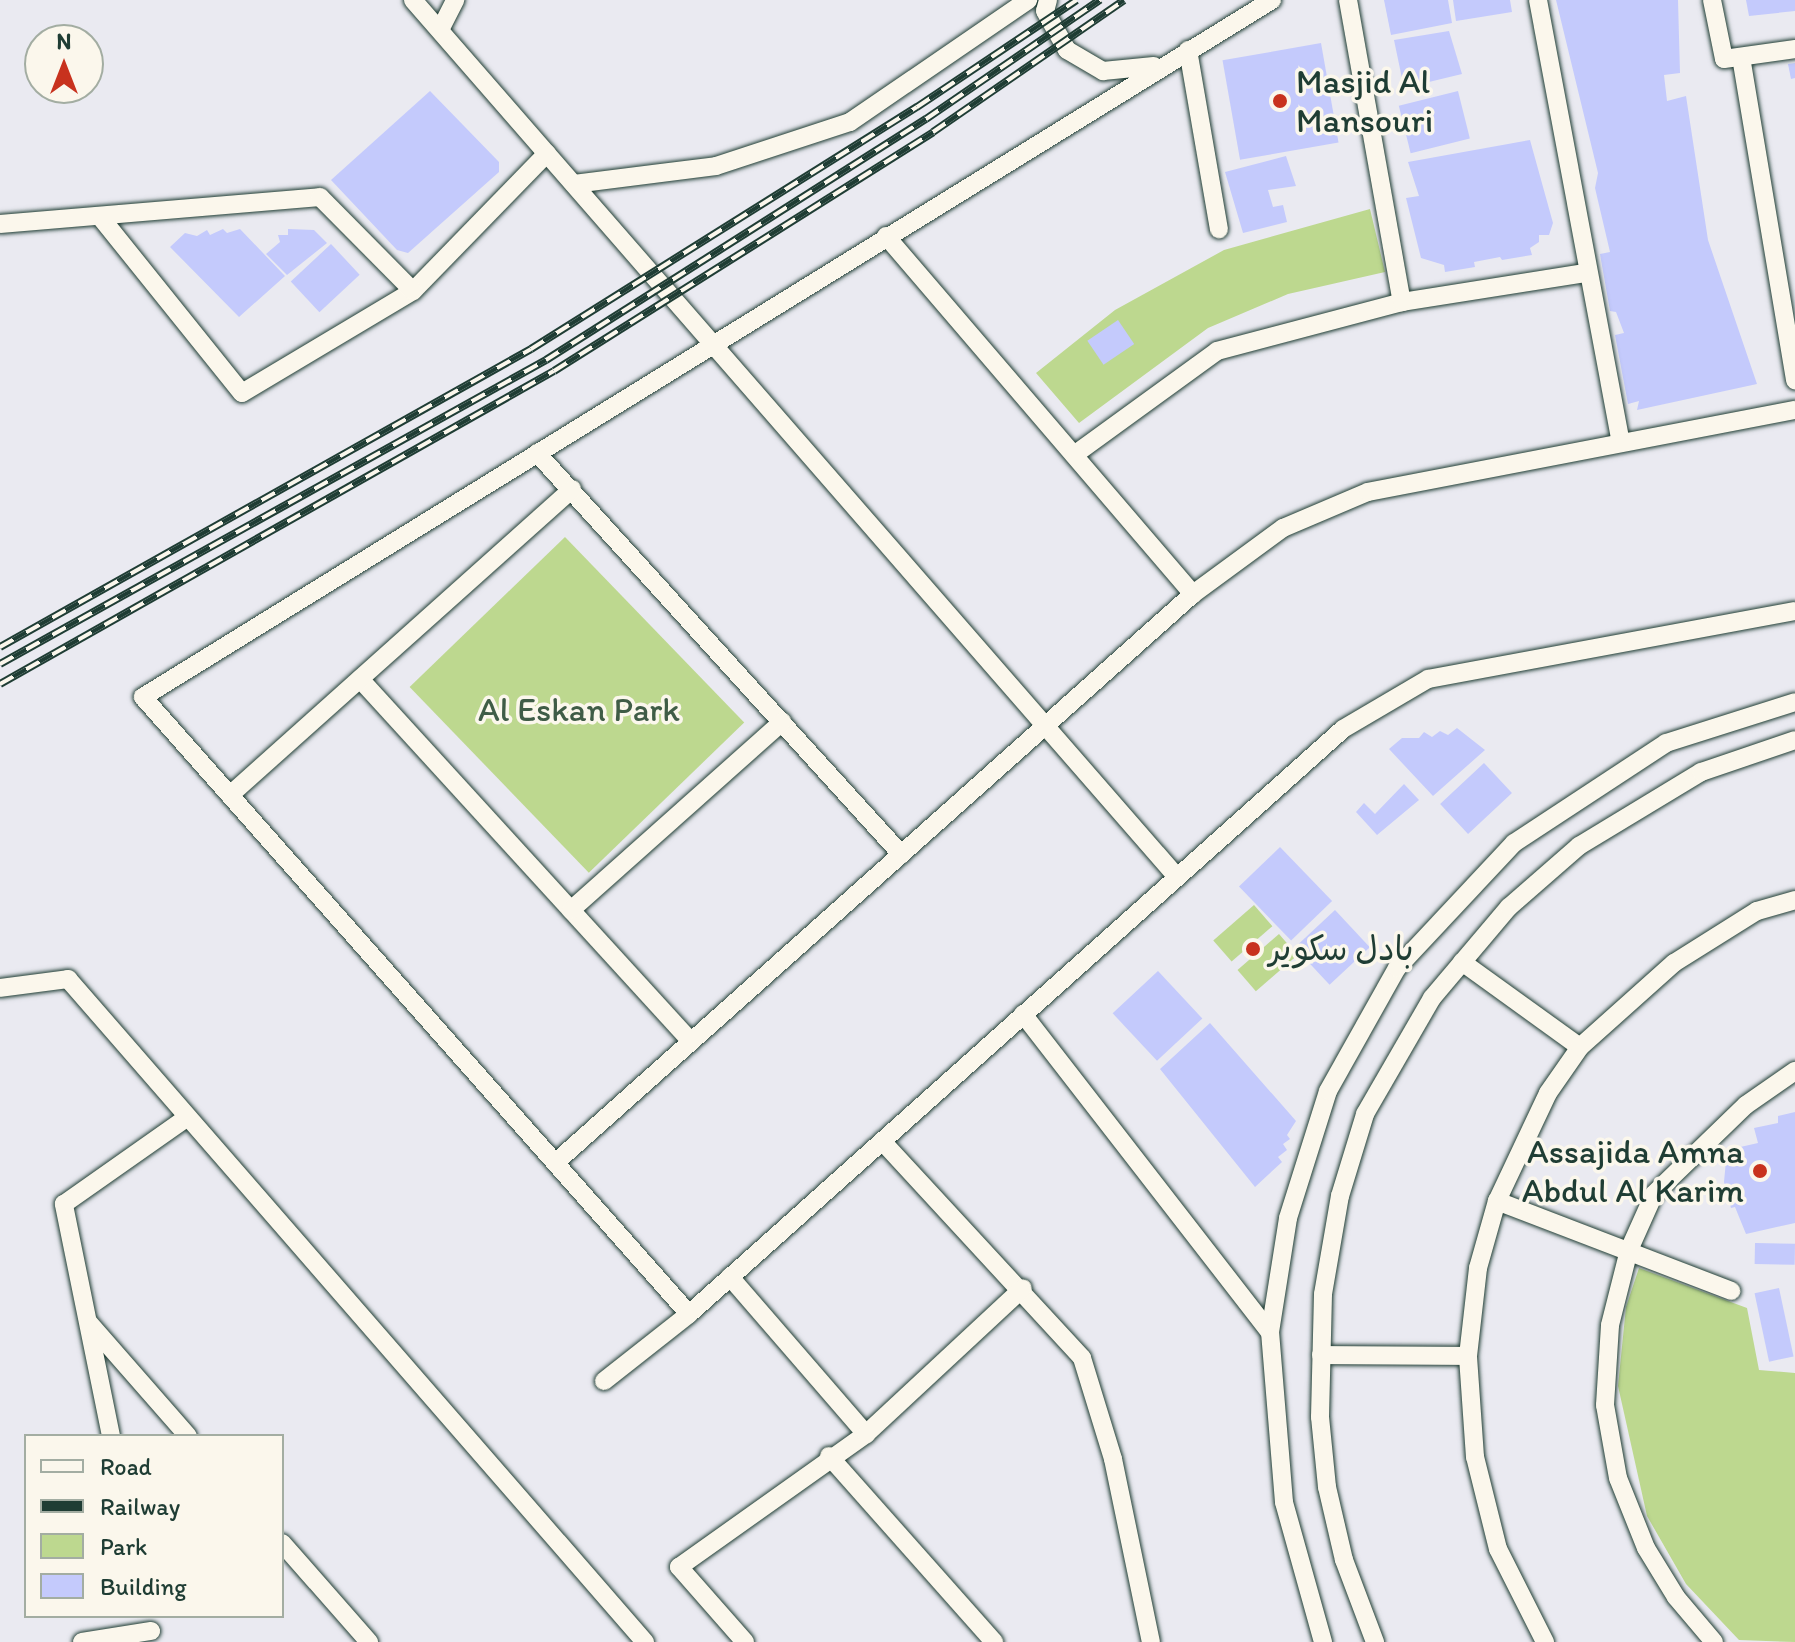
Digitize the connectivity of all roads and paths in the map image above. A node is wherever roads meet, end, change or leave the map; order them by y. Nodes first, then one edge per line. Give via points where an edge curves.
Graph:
1 (413, 0) edge
2 (455, 0) edge
3 (1028, 0) edge
4 (1048, 0) edge
5 (1286, 0) edge
6 (1348, 0) edge
7 (1538, 0) edge
8 (1712, 0) edge
9 (1264, 3) edge
10 (440, 30) junction
11 (1795, 49) edge
12 (1188, 50) junction
13 (1741, 57) junction
14 (1160, 66) junction
15 (547, 153) junction
16 (574, 184) junction
17 (102, 219) junction
18 (0, 224) edge
19 (1219, 229) dead end
20 (886, 236) junction
21 (1586, 273) junction
22 (413, 291) junction
23 (1402, 302) junction
24 (710, 345) junction
25 (1795, 381) edge
26 (1795, 410) edge
27 (1620, 440) junction
28 (537, 453) junction
29 (1074, 455) junction
30 (572, 489) junction
31 (1193, 594) junction
32 (1795, 611) edge
33 (360, 679) junction
34 (1795, 702) edge
35 (782, 722) junction
36 (1044, 726) junction
37 (1795, 740) edge
38 (230, 795) junction
39 (901, 854) junction
40 (1177, 877) junction
41 (1795, 900) edge
42 (571, 910) junction
43 (1462, 962) junction
44 (0, 988) edge
45 (1023, 1014) junction
46 (691, 1042) junction
47 (1580, 1047) junction
48 (1795, 1071) edge
49 (188, 1117) junction
50 (882, 1141) junction
51 (555, 1163) junction
52 (1497, 1201) junction
53 (1629, 1250) junction
54 (730, 1277) junction
55 (1023, 1288) junction
56 (1731, 1291) dead end
57 (689, 1314) junction
58 (87, 1321) junction
59 (1270, 1332) junction
60 (1321, 1355) junction
61 (1468, 1356) junction
62 (604, 1381) dead end
63 (111, 1434) edge
64 (186, 1434) edge
65 (866, 1434) junction
66 (829, 1456) junction
67 (284, 1545) edge
68 (151, 1630) edge
69 (1536, 1639) edge
70 (1703, 1639) edge
71 (82, 1642) edge
72 (369, 1642) edge
73 (645, 1642) edge
74 (745, 1642) edge
75 (994, 1642) edge
76 (1151, 1642) edge
77 (1323, 1642) edge
78 (1375, 1642) edge

1 - 10 street
2 - 10 street
3 - 16 street via 850,122 716,166
4 - 14 street via 1045,11 1067,50 1103,71
5 - 9 street
6 - 23 street
7 - 21 street
8 - 13 street via 1724,59
9 - 12 street
10 - 15 street
11 - 13 street
12 - 14 street
12 - 19 street
13 - 25 street
14 - 20 street
15 - 16 street
15 - 22 street
16 - 24 street
17 - 18 street
17 - 22 street via 320,197
17 - 22 street via 242,393
20 - 24 street
20 - 29 street
21 - 23 street
21 - 27 street
23 - 29 street via 1217,351
24 - 28 street
24 - 36 street
26 - 27 street
27 - 31 street via 1368,492 1283,528
28 - 30 street
28 - 38 street via 143,697
29 - 31 street
30 - 33 street
30 - 35 street
31 - 36 street
32 - 40 street via 1428,679 1343,729
33 - 38 street
33 - 42 street
34 - 59 street via 1666,743 1514,843 1397,968 1328,1091 1288,1218
35 - 39 street
35 - 42 street
36 - 39 street
36 - 40 street
37 - 43 street via 1701,772 1579,846 1509,907
38 - 51 street
39 - 46 street
40 - 45 street
41 - 47 street via 1757,911 1674,963
42 - 46 street
43 - 47 street
43 - 60 street via 1432,998 1365,1114 1340,1196 1323,1294
44 - 49 street via 68,979
45 - 50 street
45 - 59 street
46 - 51 street
47 - 52 street via 1548,1093
48 - 53 street via 1746,1105 1654,1194
49 - 58 street via 64,1204
49 - 73 street
50 - 54 street
50 - 55 street
51 - 57 street
52 - 53 street
52 - 61 street via 1478,1268
53 - 56 street
53 - 70 street via 1610,1325 1605,1405 1618,1478 1646,1548
54 - 57 street
54 - 65 street
55 - 65 street
55 - 76 street via 1082,1358 1113,1459
57 - 62 street
58 - 63 street
58 - 64 street
59 - 77 street via 1284,1502
60 - 61 street
60 - 78 street via 1327,1487 1344,1560
61 - 69 street via 1475,1457 1494,1533
65 - 66 street
66 - 74 street via 679,1567
66 - 75 street
67 - 72 street
68 - 71 street

